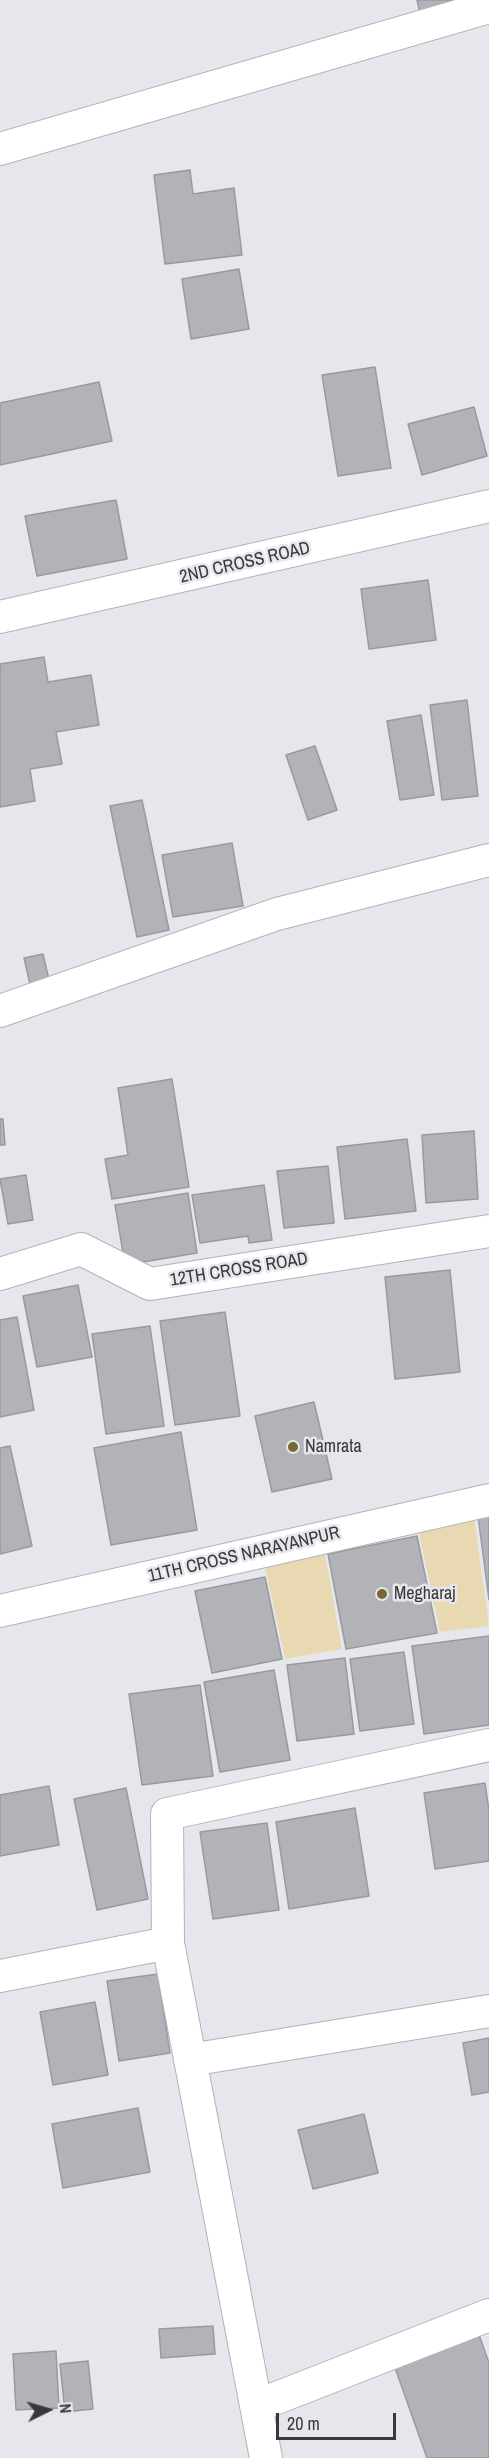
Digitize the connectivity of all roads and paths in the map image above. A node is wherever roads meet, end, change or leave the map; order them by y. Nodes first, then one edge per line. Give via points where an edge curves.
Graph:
1 (489, 8) edge
2 (0, 149) edge
3 (489, 506) edge
4 (0, 617) edge
5 (489, 860) edge
6 (0, 1011) edge
7 (489, 1231) edge
8 (0, 1274) edge
9 (489, 1500) edge
10 (0, 1611) edge
11 (489, 1745) edge
12 (168, 1943) junction
13 (0, 1976) edge
14 (489, 2011) edge
15 (190, 2061) junction
16 (489, 2314) edge
17 (256, 2406) junction
18 (266, 2458) edge

1 - 2 street
3 - 4 street, 2ND CROSS ROAD
5 - 6 street via 277,914
7 - 8 street, 12TH CROSS ROAD via 150,1284 81,1249
9 - 10 street, 11TH CROSS NARAYANPUR
11 - 12 street via 167,1814
12 - 13 street
12 - 15 street
14 - 15 street
15 - 17 street
16 - 17 street
17 - 18 street

